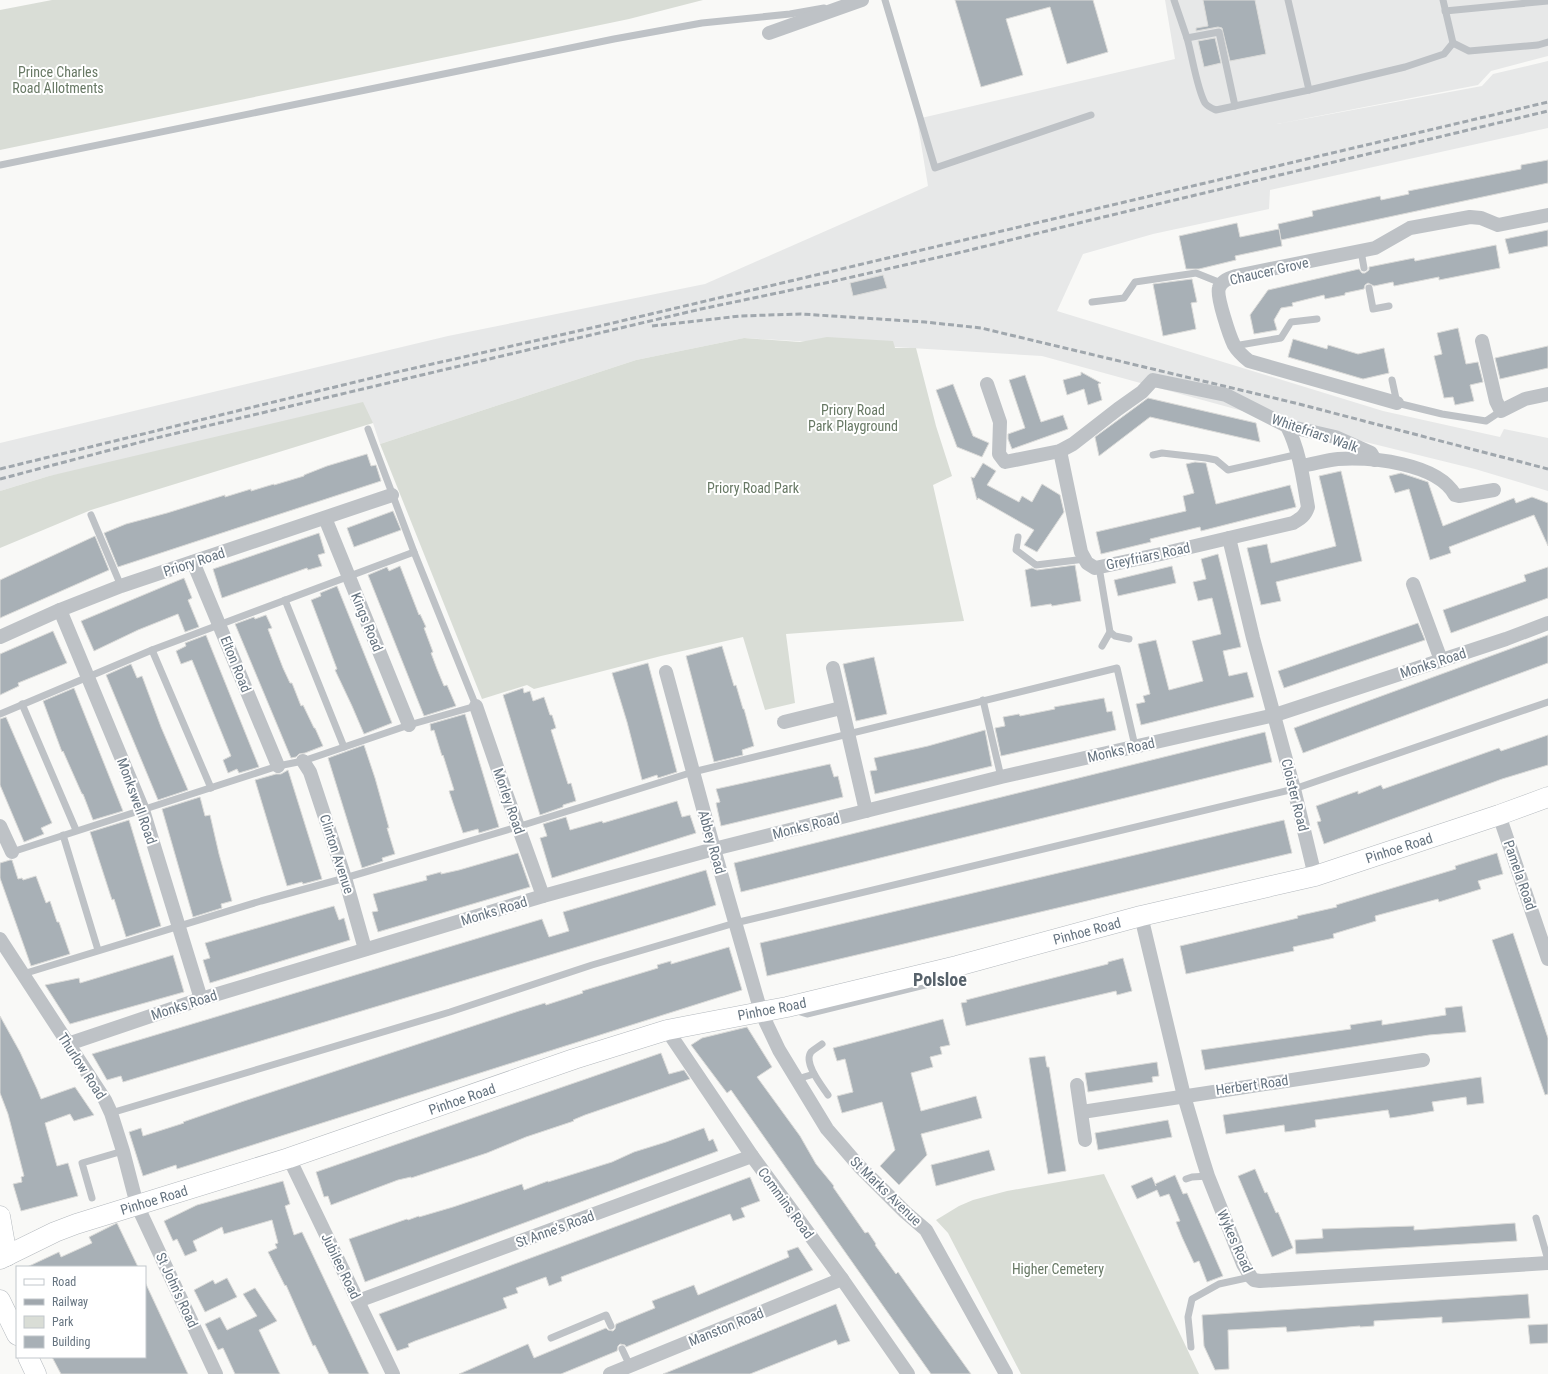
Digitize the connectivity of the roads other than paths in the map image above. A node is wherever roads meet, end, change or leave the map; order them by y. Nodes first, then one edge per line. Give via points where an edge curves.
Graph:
1 (885, 0) edge
2 (1174, 0) edge
3 (1288, 0) edge
4 (1442, 0) edge
5 (858, 1) edge
6 (1548, 1) edge
7 (1445, 11) junction
8 (769, 33) dead end
9 (1187, 38) junction
10 (1453, 42) junction
11 (1548, 42) edge
12 (1309, 90) junction
13 (1234, 106) junction
14 (1091, 116) dead end
15 (0, 165) edge
16 (1548, 215) edge
17 (1361, 251) junction
18 (1364, 268) dead end
19 (1221, 283) junction
20 (1369, 288) dead end
21 (1092, 302) dead end
22 (1389, 306) dead end
23 (1317, 318) dead end
24 (1482, 341) dead end
25 (1234, 346) junction
26 (1392, 380) dead end
27 (987, 384) dead end
28 (1548, 394) edge
29 (1397, 403) junction
30 (1501, 411) junction
31 (1287, 426) junction
32 (368, 429) dead end
33 (1060, 450) junction
34 (1153, 455) dead end
35 (1300, 460) junction
36 (1375, 460) junction
37 (1494, 490) dead end
38 (392, 495) junction
39 (91, 515) dead end
40 (325, 518) junction
41 (1018, 537) dead end
42 (1229, 538) junction
43 (414, 552) junction
44 (1085, 559) junction
45 (193, 562) junction
46 (1099, 567) junction
47 (348, 576) junction
48 (1413, 584) dead end
49 (121, 586) junction
50 (285, 600) junction
51 (60, 610) junction
52 (1548, 623) edge
53 (220, 625) junction
54 (1110, 632) junction
55 (0, 637) edge
56 (1129, 639) dead end
57 (1102, 646) dead end
58 (152, 650) junction
59 (1441, 660) junction
60 (833, 668) dead end
61 (666, 672) dead end
62 (88, 677) junction
63 (983, 700) junction
64 (1548, 702) edge
65 (22, 704) junction
66 (476, 706) junction
67 (841, 708) junction
68 (0, 714) edge
69 (1275, 715) junction
70 (784, 722) dead end
71 (409, 726) junction
72 (848, 734) junction
73 (1135, 746) junction
74 (344, 747) junction
75 (303, 760) junction
76 (278, 766) junction
77 (692, 772) junction
78 (1001, 777) junction
79 (211, 788) junction
80 (1294, 789) junction
81 (1548, 798) edge
82 (143, 810) junction
83 (866, 811) junction
84 (1499, 815) junction
85 (0, 826) edge
86 (517, 827) junction
87 (76, 830) junction
88 (63, 835) junction
89 (714, 849) junction
90 (12, 852) joint
91 (1314, 876) junction
92 (345, 878) junction
93 (543, 896) junction
94 (1141, 916) junction
95 (735, 923) junction
96 (178, 927) junction
97 (0, 939) edge
98 (365, 949) junction
99 (98, 950) junction
100 (1548, 959) edge
101 (23, 974) junction
102 (201, 999) junction
103 (761, 1012) junction
104 (667, 1030) junction
105 (68, 1044) junction
106 (822, 1044) dead end
107 (1423, 1060) dead end
108 (814, 1074) junction
109 (799, 1081) junction
110 (1077, 1085) dead end
111 (828, 1095) dead end
112 (1184, 1096) junction
113 (1082, 1112) junction
114 (111, 1113) junction
115 (1085, 1140) dead end
116 (123, 1152) junction
117 (752, 1156) junction
118 (289, 1158) junction
119 (1208, 1176) junction
120 (1186, 1179) dead end
121 (92, 1198) dead end
122 (137, 1205) junction
123 (0, 1216) edge
124 (1536, 1218) dead end
125 (4, 1257) edge
126 (1548, 1260) edge
127 (1548, 1263) edge
128 (1251, 1277) junction
129 (842, 1279) junction
130 (0, 1300) edge
131 (358, 1301) junction
132 (611, 1326) dead end
133 (16, 1333) edge
134 (551, 1338) dead end
135 (1191, 1347) dead end
136 (622, 1349) dead end
137 (630, 1366) junction
138 (216, 1374) edge
139 (393, 1374) edge
140 (610, 1374) edge
141 (908, 1374) edge
142 (1006, 1374) edge

1 - 14 lane via 935,168
2 - 9 lane
3 - 12 lane
4 - 7 lane
5 - 8 street
5 - 15 lane via 790,14 702,23 614,38
6 - 7 lane
7 - 10 lane
9 - 13 lane via 1205,103 1216,110
9 - 13 lane via 1219,32
10 - 11 lane via 1469,51
10 - 12 lane via 1444,54 1405,67
12 - 13 lane
16 - 17 street, Chaucer Grove via 1498,225 1481,218 1470,217 1410,228 1375,248
17 - 18 lane
17 - 19 street, Chaucer Grove via 1236,276
19 - 21 lane via 1196,273 1135,282 1124,298
19 - 25 street, Chaucer Grove via 1218,291
20 - 22 lane via 1373,309
23 - 25 lane via 1291,322 1281,338
24 - 30 street via 1496,401
25 - 29 street, Chaucer Grove via 1250,361
26 - 29 lane
27 - 33 street via 1000,422 998,449 1005,462
28 - 30 street via 1525,399
29 - 30 lane via 1486,421
31 - 33 street, Whitefriars Walk via 1226,396 1153,380 1142,392 1073,444
31 - 35 street, Greyfriars Road
31 - 36 street, Whitefriars Walk via 1335,437 1371,453
32 - 38 lane
33 - 44 street, Greyfriars Road via 1081,552
34 - 35 lane via 1162,453 1206,458 1216,460 1228,470
35 - 36 street
35 - 42 street, Greyfriars Road via 1308,507 1306,515 1293,523
36 - 37 street via 1418,468 1432,474 1448,486 1454,496
38 - 40 street, Priory Road
38 - 43 lane
39 - 49 lane
40 - 45 street, Priory Road
40 - 47 street, Kings Road
41 - 44 lane via 1016,550 1036,565
42 - 46 street, Greyfriars Road
42 - 69 street
43 - 47 lane
43 - 66 lane
44 - 46 street, Greyfriars Road via 1095,568
45 - 49 street, Priory Road
45 - 53 street, Elton Road
46 - 54 lane
47 - 50 lane
47 - 71 street, Kings Road
48 - 59 street
49 - 51 street, Priory Road
50 - 53 lane
50 - 74 lane
51 - 55 street, Priory Road
51 - 62 street, Monkswell Road
52 - 59 street, Monks Road
53 - 58 lane
53 - 76 street, Elton Road
54 - 56 lane via 1114,636
54 - 57 lane
58 - 62 lane
58 - 79 lane
59 - 69 street, Monks Road
60 - 67 street
61 - 77 street, Abbey Road
62 - 65 lane
62 - 82 street, Monkswell Road
63 - 72 lane
63 - 73 lane via 1117,668
63 - 78 lane
64 - 80 lane
65 - 68 lane
65 - 87 lane
66 - 71 lane
66 - 86 street, Morley Road
67 - 70 street
67 - 72 street
69 - 73 street, Monks Road
69 - 80 street, Cloister Road
71 - 74 lane
72 - 77 lane
72 - 83 street
73 - 78 street, Monks Road
74 - 75 lane
75 - 76 lane
75 - 92 street, Clinton Avenue via 310,772
76 - 79 lane
77 - 86 lane
77 - 89 street, Abbey Road
78 - 83 street, Monks Road
79 - 82 lane
80 - 91 street, Cloister Road
80 - 95 lane
81 - 84 main road, Pinhoe Road
82 - 87 lane
82 - 96 street, Monkswell Road
83 - 89 street, Monks Road
84 - 91 main road, Pinhoe Road
84 - 100 street, Pamela Road
85 - 90 street
86 - 92 lane
86 - 93 street, Morley Road
87 - 88 lane
88 - 90 lane
88 - 99 lane
89 - 93 street, Monks Road
89 - 95 street, Abbey Road
91 - 94 main road, Pinhoe Road
92 - 96 lane
92 - 98 street, Clinton Avenue
93 - 98 street, Monks Road
94 - 103 main road, Pinhoe Road via 957,966 787,1008
94 - 112 street, Wykes Road
95 - 103 street, Abbey Road
95 - 114 lane via 592,964 450,1012
96 - 99 lane
96 - 102 street, Monkswell Road
97 - 101 street, Thurlow Road
98 - 102 street, Monks Road
99 - 101 lane
101 - 105 street, Thurlow Road
102 - 105 street, Monks Road
103 - 104 main road, Pinhoe Road
103 - 109 street, St Marks Avenue via 779,1050
104 - 117 street, Commins Road
104 - 118 main road, Pinhoe Road via 574,1059
105 - 114 street, Thurlow Road
106 - 108 lane via 811,1052 809,1058
107 - 112 street, Herbert Road
108 - 109 lane
108 - 111 lane
109 - 142 street, St Marks Avenue via 827,1129 864,1171 926,1230
110 - 113 street
112 - 113 street, Herbert Road
112 - 119 street, Wykes Road
113 - 115 street
114 - 116 street, Thurlow Road
116 - 121 lane via 82,1163
116 - 122 street, Thurlow Road
117 - 129 street, Commins Road
117 - 131 street, St Anne's Road
118 - 122 main road, Pinhoe Road
118 - 131 street, Jubilee Road
119 - 120 lane
119 - 128 street, Wykes Road via 1243,1264
122 - 125 main road, Pinhoe Road via 69,1227
122 - 138 street, St John's Road
123 - 125 main road
124 - 126 lane
127 - 128 street, Wykes Road via 1275,1281 1254,1280
128 - 135 lane via 1219,1284 1192,1299 1188,1317
129 - 137 street, Manston Road
129 - 141 street, Commins Road
130 - 133 main road
131 - 139 street, Jubilee Road
132 - 134 lane via 606,1315
136 - 137 lane
137 - 140 street, Manston Road

